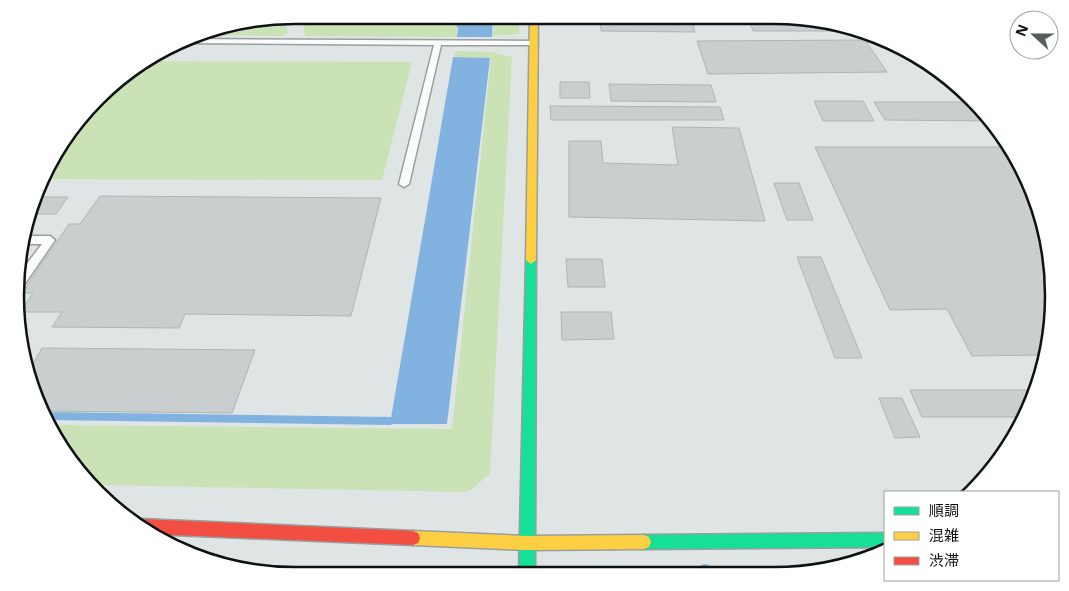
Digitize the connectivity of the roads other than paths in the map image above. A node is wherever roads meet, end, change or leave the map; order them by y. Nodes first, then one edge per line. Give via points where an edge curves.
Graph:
1 (534, 24) edge
2 (200, 41) edge
3 (438, 43) junction
4 (534, 43) junction
5 (404, 184) dead end
6 (29, 240) edge
7 (24, 276) edge
8 (153, 527) edge
9 (884, 540) edge
10 (527, 543) junction
11 (527, 567) edge

1 - 4 street
2 - 3 lane
3 - 4 lane
3 - 5 lane
4 - 10 street
6 - 7 lane via 50,240
8 - 10 street
9 - 10 street
10 - 11 street

